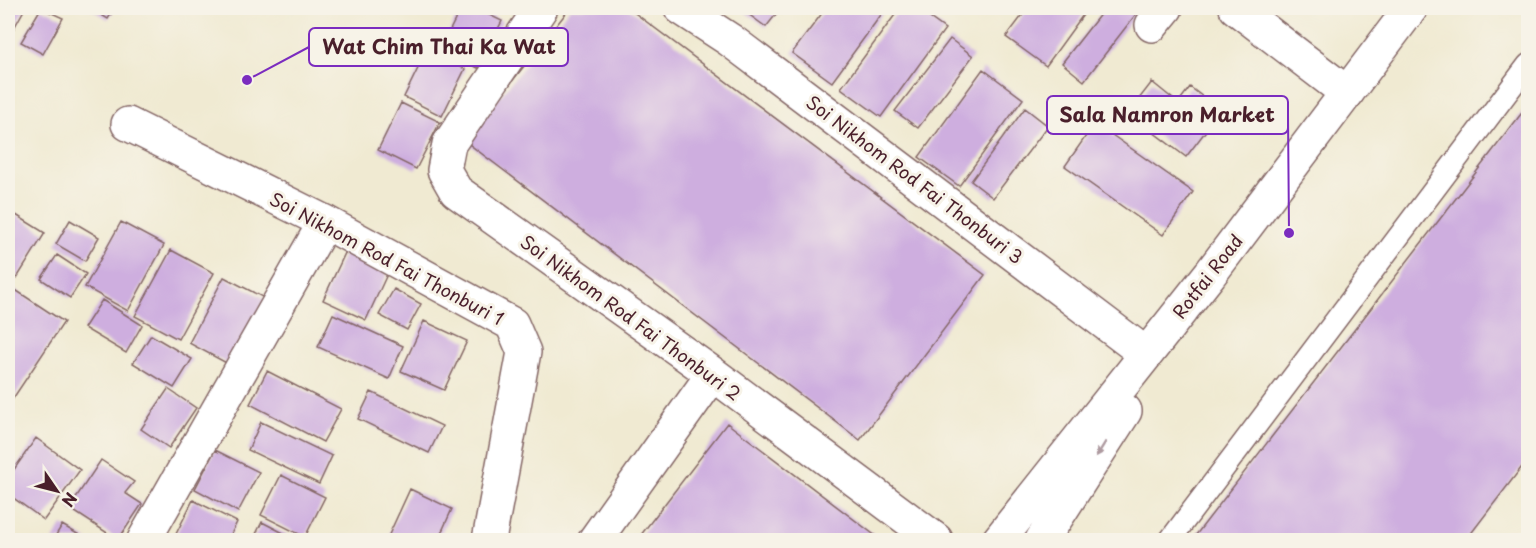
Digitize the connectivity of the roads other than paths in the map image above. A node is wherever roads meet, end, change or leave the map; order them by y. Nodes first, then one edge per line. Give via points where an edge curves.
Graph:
1 (541, 8) edge
2 (681, 8) edge
3 (1236, 8) edge
4 (1411, 8) edge
5 (1528, 65) edge
6 (1347, 93) junction
7 (128, 124) dead end
8 (325, 222) junction
9 (1210, 274) junction
10 (1146, 354) junction
11 (713, 374) junction
12 (144, 540) edge
13 (489, 540) edge
14 (595, 540) edge
15 (936, 540) edge
16 (999, 540) edge
17 (1042, 540) edge
18 (1170, 540) edge

1 - 11 street, Soi Nikhom Rod Fai Thonburi 2 via 449,144 444,170 456,191
2 - 10 street, Soi Nikhom Rod Fai Thonburi 3 via 730,40
3 - 6 street
4 - 6 street, Rotfai Road
5 - 18 lane
6 - 9 street, Rotfai Road
7 - 8 street, Soi Nikhom Rod Fai Thonburi 1
8 - 12 street
8 - 13 street, Soi Nikhom Rod Fai Thonburi 1 via 512,324 524,352
9 - 10 street, Rotfai Road
9 -> 17 street
10 - 16 street, Rotfai Road
11 - 14 street
11 - 15 street, Soi Nikhom Rod Fai Thonburi 2

